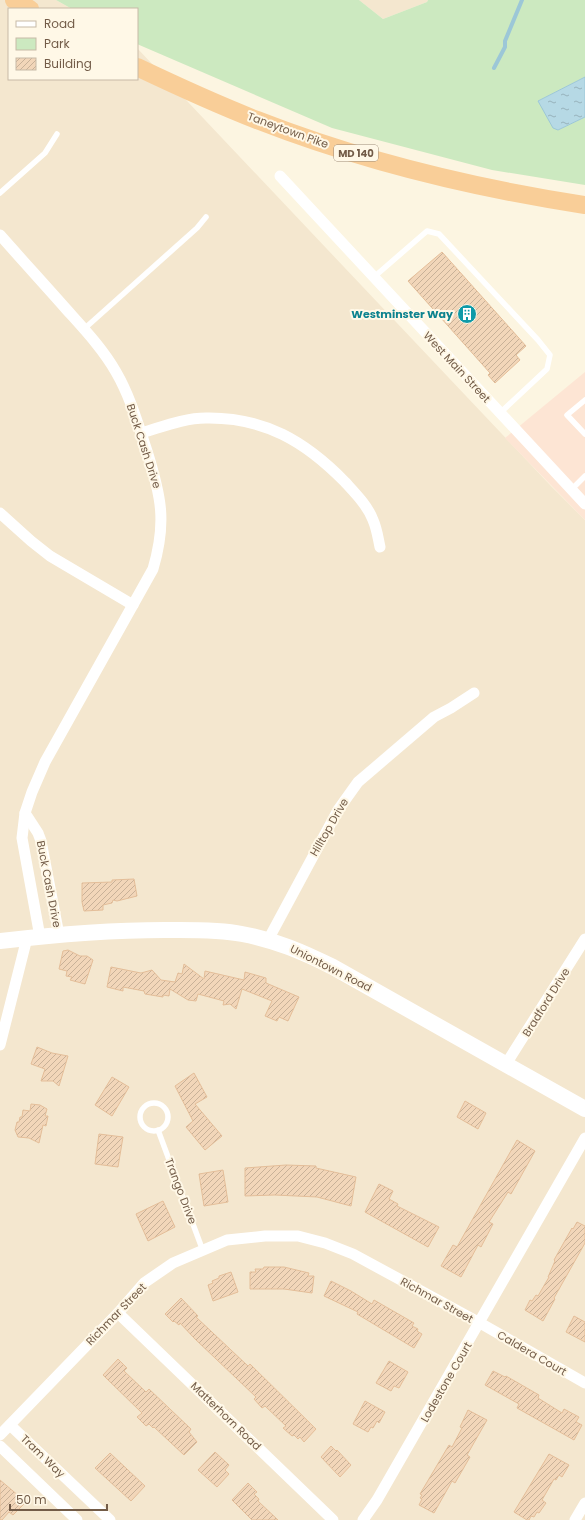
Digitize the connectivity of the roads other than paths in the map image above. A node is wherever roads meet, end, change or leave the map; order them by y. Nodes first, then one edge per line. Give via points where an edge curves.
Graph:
1 (14, 0) edge
2 (28, 8) edge
3 (138, 67) edge
4 (57, 134) dead end
5 (280, 176) dead end
6 (0, 193) edge
7 (585, 205) edge
8 (206, 217) dead end
9 (0, 235) edge
10 (374, 277) junction
11 (84, 328) junction
12 (585, 400) edge
13 (500, 414) junction
14 (141, 433) junction
15 (585, 434) edge
16 (585, 476) edge
17 (571, 490) junction
18 (585, 504) edge
19 (0, 513) edge
20 (380, 547) dead end
21 (132, 605) junction
22 (474, 693) dead end
23 (25, 813) junction
24 (59, 935) junction
25 (33, 937) junction
26 (585, 939) edge
27 (268, 940) junction
28 (0, 942) edge
29 (0, 1045) edge
30 (506, 1064) junction
31 (585, 1109) edge
32 (158, 1130) junction
33 (585, 1138) edge
34 (203, 1251) junction
35 (118, 1312) junction
36 (480, 1323) junction
37 (585, 1383) edge
38 (10, 1424) junction
39 (0, 1435) edge
40 (0, 1446) edge
41 (585, 1503) edge
42 (77, 1520) edge
43 (110, 1520) edge
44 (333, 1520) edge
45 (363, 1520) edge
46 (576, 1520) edge

1 - 2 highway
3 - 7 highway, Taneytown Pike / MD 140 via 215,103 328,145 484,187
4 - 6 lane via 45,153
5 - 10 street, West Main Street
8 - 11 lane via 197,228
9 - 11 street, Buck Cash Drive
10 - 13 street, West Main Street
10 - 13 lane via 427,231 439,234 538,340 550,355 547,369
11 - 14 street, Buck Cash Drive via 116,372
12 - 15 lane via 567,415
13 - 17 street, West Main Street
14 - 20 street via 185,420 221,418 254,424 288,436 322,459 354,491 373,520
14 - 21 street, Buck Cash Drive via 160,496 161,537 153,569
16 - 17 lane
17 - 18 street, West Main Street
19 - 21 street via 50,556
21 - 23 street, Buck Cash Drive via 45,762
22 - 27 street, Hilltop Drive via 434,717 354,787 338,810
23 - 24 street, Buck Cash Drive via 38,833
23 - 25 street, Buck Cash Drive via 22,838
24 - 25 main road, Uniontown Road
24 - 27 main road, Uniontown Road via 183,930 241,933
25 - 28 main road, Uniontown Road
25 - 29 street
26 - 30 street, Bradford Drive
27 - 30 main road, Uniontown Road via 333,967
30 - 31 main road, Uniontown Road
32 - 32 lane via 166,1125 168,1112 158,1103 149,1104 142,1110 140,1119 148,1130
32 - 34 lane, Trango Drive
33 - 36 street, Lodestone Court
34 - 35 street, Richmar Street via 173,1263 144,1283
34 - 36 street, Richmar Street via 227,1240 265,1236 298,1236 325,1243 370,1263
35 - 38 street, Richmar Street
35 - 44 street, Matterhorn Road
36 - 37 street, Caldera Court
36 - 45 street, Lodestone Court
38 - 39 street, Richmar Street
38 - 43 street, Tram Way
40 - 42 street, Tram Way
41 - 46 street

